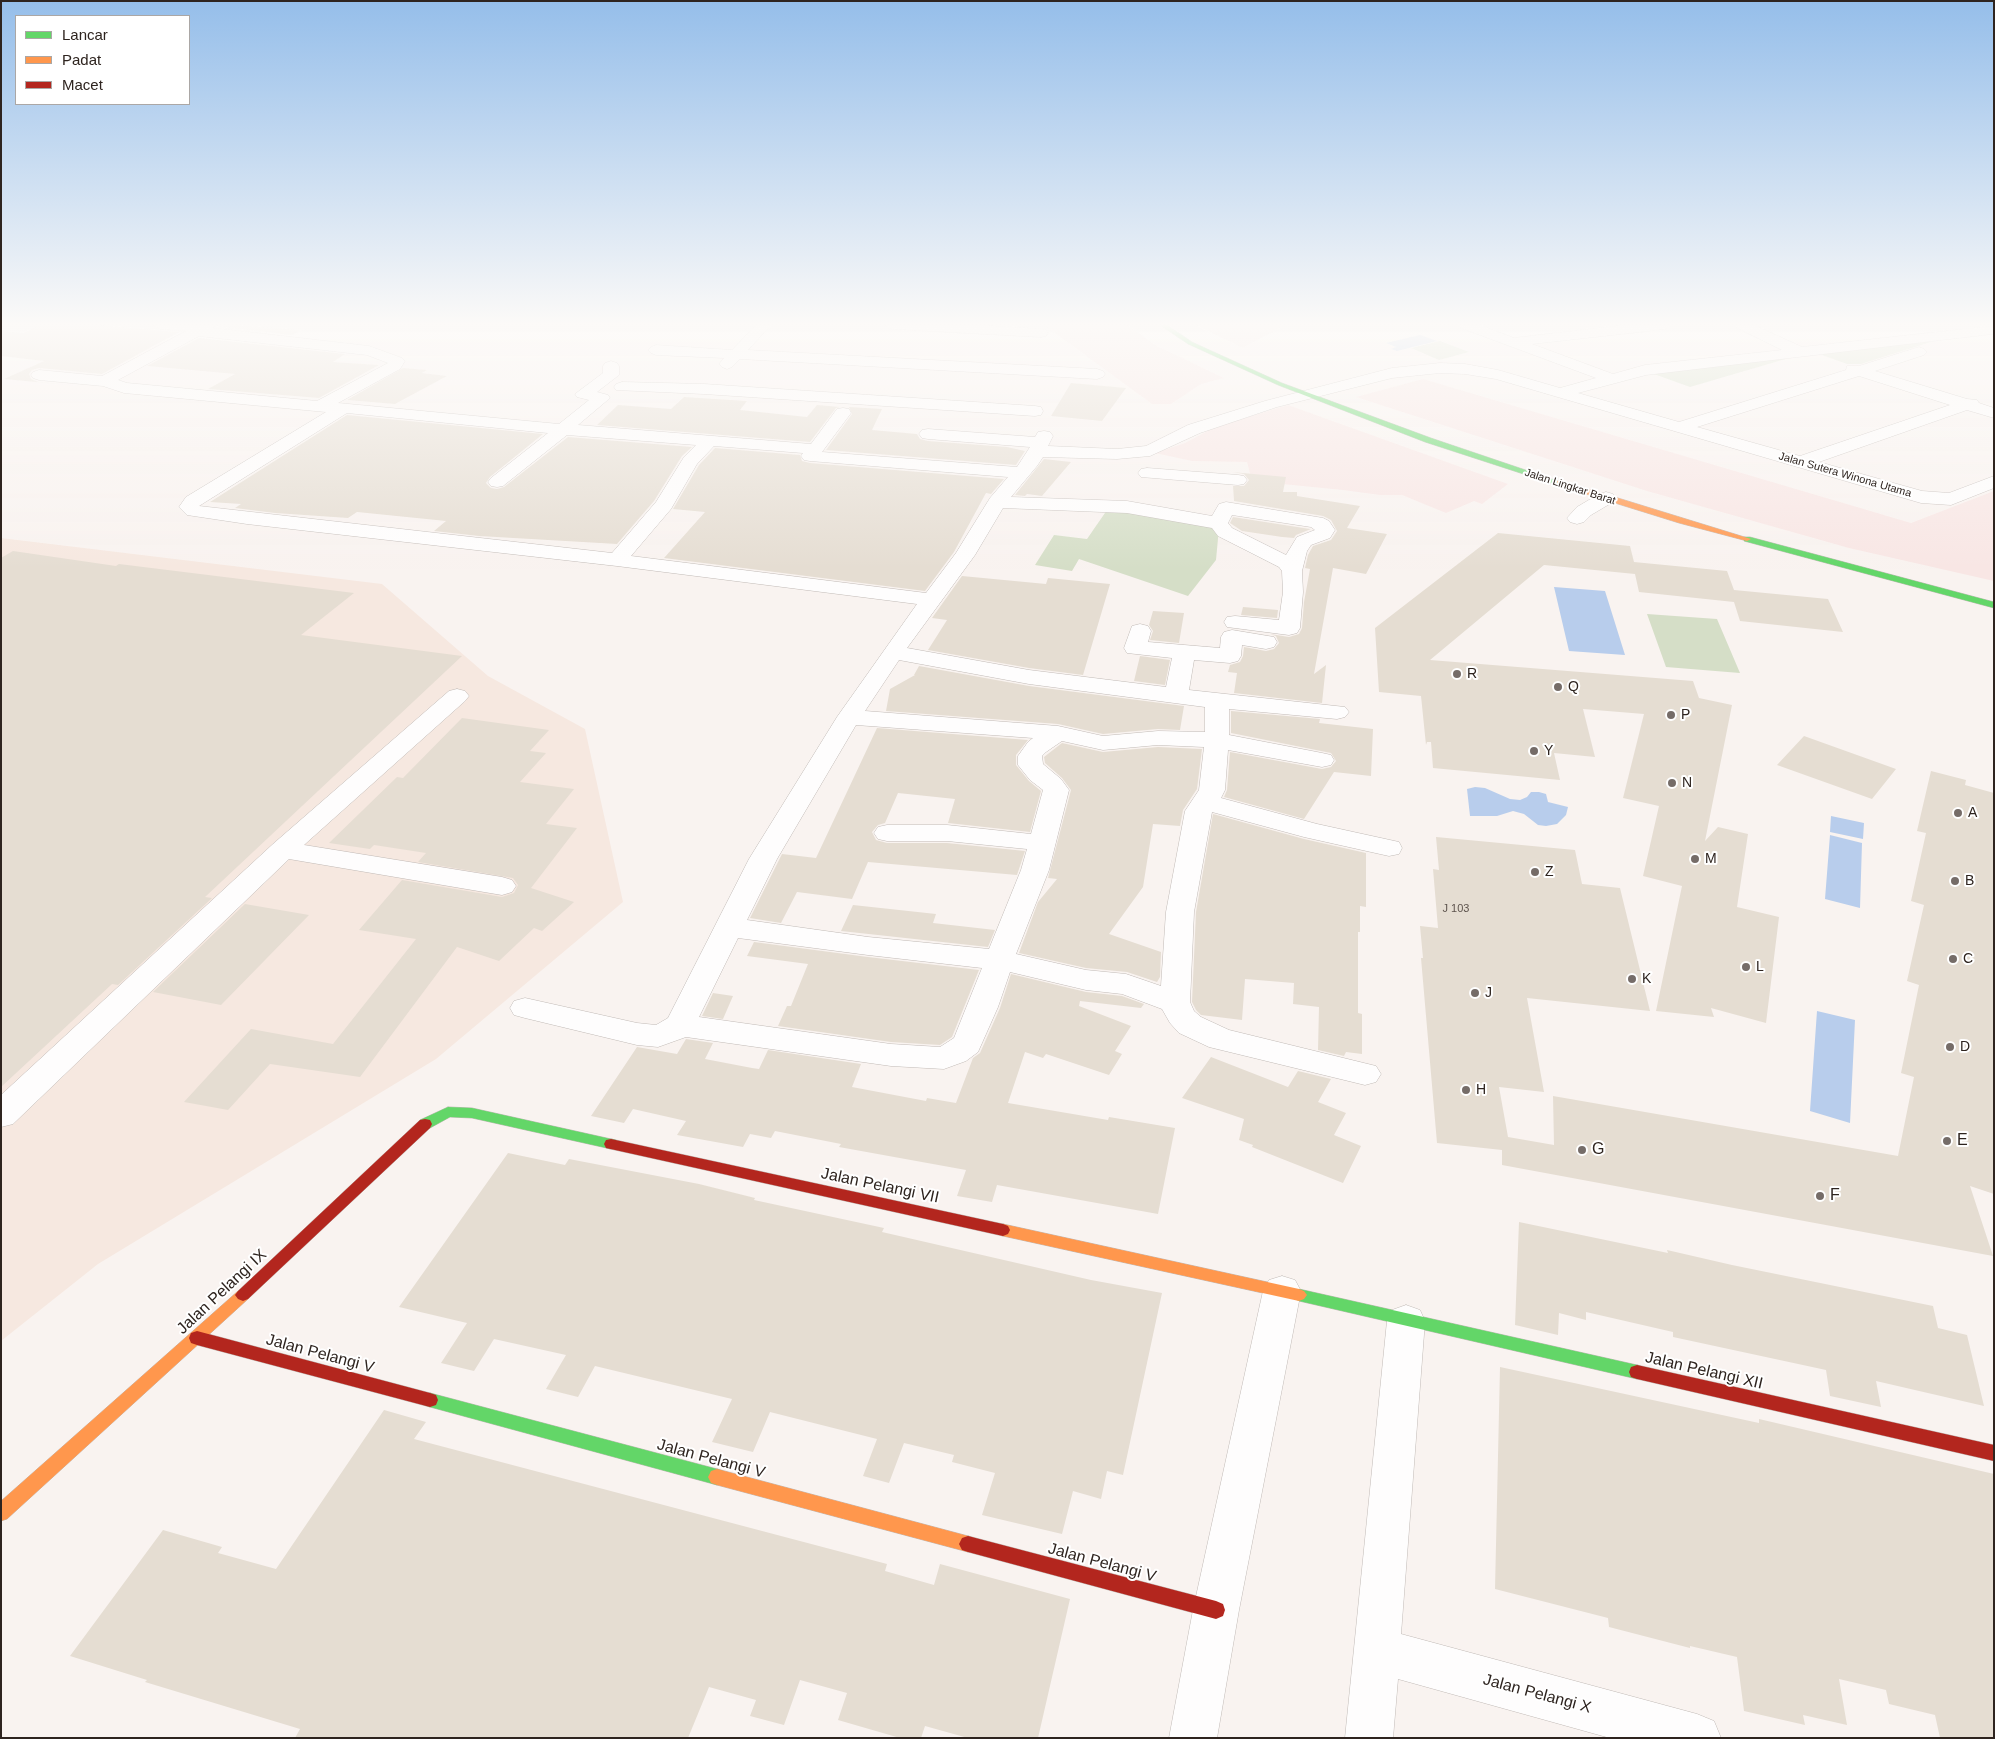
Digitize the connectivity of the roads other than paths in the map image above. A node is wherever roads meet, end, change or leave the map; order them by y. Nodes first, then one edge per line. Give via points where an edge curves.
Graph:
1 (322, 406) edge
2 (591, 406) edge
3 (963, 406) edge
4 (1264, 406) edge
5 (1339, 406) edge
6 (1605, 406) edge
7 (1744, 406) edge
8 (1964, 406) edge
9 (1971, 406) edge
10 (344, 408) junction
11 (554, 411) dead end
12 (1035, 411) dead end
13 (843, 413) dead end
14 (1994, 413) edge
15 (532, 426) junction
16 (1680, 427) junction
17 (562, 429) junction
18 (928, 434) dead end
19 (709, 442) junction
20 (1038, 447) junction
21 (813, 450) junction
22 (1132, 453) junction
23 (1801, 462) junction
24 (1022, 473) junction
25 (1147, 473) junction
26 (1238, 480) dead end
27 (1994, 481) edge
28 (497, 482) dead end
29 (1606, 498) junction
30 (997, 502) junction
31 (1128, 507) junction
32 (1577, 518) dead end
33 (1218, 523) junction
34 (617, 560) junction
35 (1292, 571) junction
36 (933, 600) junction
37 (1994, 605) edge
38 (1235, 622) dead end
39 (1273, 626) junction
40 (1140, 631) dead end
41 (894, 652) junction
42 (1184, 652) junction
43 (457, 696) dead end
44 (1176, 696) junction
45 (1217, 701) junction
46 (1336, 712) dead end
47 (849, 717) junction
48 (1058, 733) junction
49 (1217, 740) junction
50 (1322, 760) dead end
51 (1206, 802) junction
52 (887, 833) dead end
53 (1042, 843) junction
54 (1389, 848) dead end
55 (282, 850) junction
56 (502, 886) dead end
57 (728, 927) junction
58 (1000, 960) junction
59 (1175, 1002) junction
60 (525, 1008) dead end
61 (680, 1025) junction
62 (1365, 1074) dead end
63 (472, 1113) joint
64 (1, 1115) edge
65 (1282, 1291) junction
66 (1406, 1321) junction
67 (197, 1338) junction
68 (1994, 1453) edge
69 (1, 1513) edge
70 (1216, 1610) junction
71 (1377, 1650) junction
72 (1193, 1738) edge
73 (1369, 1738) edge
74 (1697, 1738) edge

1 - 10 street
2 - 17 street
3 - 12 street
4 - 22 street via 1194,429 1150,451
5 - 29 street, Jalan Lingkar Barat via 1437,443
6 - 16 street, Jalan Sutera Winona Utama
7 - 16 street
8 - 23 street
9 - 14 street
10 - 15 street
10 - 34 street via 188,507 194,511 247,518
11 - 15 street
13 - 21 street
15 - 17 street
16 - 23 street, Jalan Sutera Winona Utama
17 - 19 street
17 - 28 street
18 - 20 street
19 - 21 street
19 - 34 street via 690,461 664,505
20 - 22 street via 1043,436 1090,439 1088,453
20 - 24 street
21 - 24 street via 810,456
22 - 25 street
23 - 27 street, Jalan Sutera Winona Utama via 1936,499 1951,499
24 - 30 street
25 - 26 street
25 - 31 street
29 - 32 street
29 - 37 street, Jalan Lingkar Barat
30 - 31 street
30 - 36 street
31 - 33 street
33 - 35 street via 1225,532 1287,563
33 - 35 street via 1226,508 1322,525 1323,534 1299,545
34 - 36 street
35 - 39 street via 1289,628
36 - 41 street
38 - 39 street
39 - 42 street via 1269,642 1232,637 1230,656
40 - 42 street via 1135,648
41 - 44 street via 1029,677
41 - 47 street
42 - 44 street
43 - 55 street
44 - 45 street
45 - 46 street
45 - 49 street
47 - 48 street
47 - 57 street via 763,859
48 - 49 street via 1103,743 1158,738
48 - 53 street via 1037,747 1030,756 1031,765 1056,790
49 - 50 street
49 - 51 street via 1212,790
51 - 54 street
51 - 59 street via 1198,811 1180,912
52 - 53 street via 947,833
53 - 58 street via 1035,870
55 - 56 street
55 - 64 street
57 - 58 street
57 - 61 street
58 - 59 street via 1086,980 1126,984
58 - 61 street via 967,1044 944,1058 891,1055
59 - 62 street via 1181,1016 1190,1025 1220,1039
60 - 61 street via 637,1034 658,1036
63 - 65 street, Jalan Pelangi VII
63 - 67 street, Jalan Pelangi IX via 448,1112 424,1125
65 - 66 street, Jalan Pelangi VII
65 - 70 street
66 - 68 street, Jalan Pelangi XII
66 - 71 street
67 - 69 street, Jalan Pelangi IX
67 - 70 street, Jalan Pelangi V
70 - 72 street
71 - 73 street
71 - 74 street, Jalan Pelangi X

